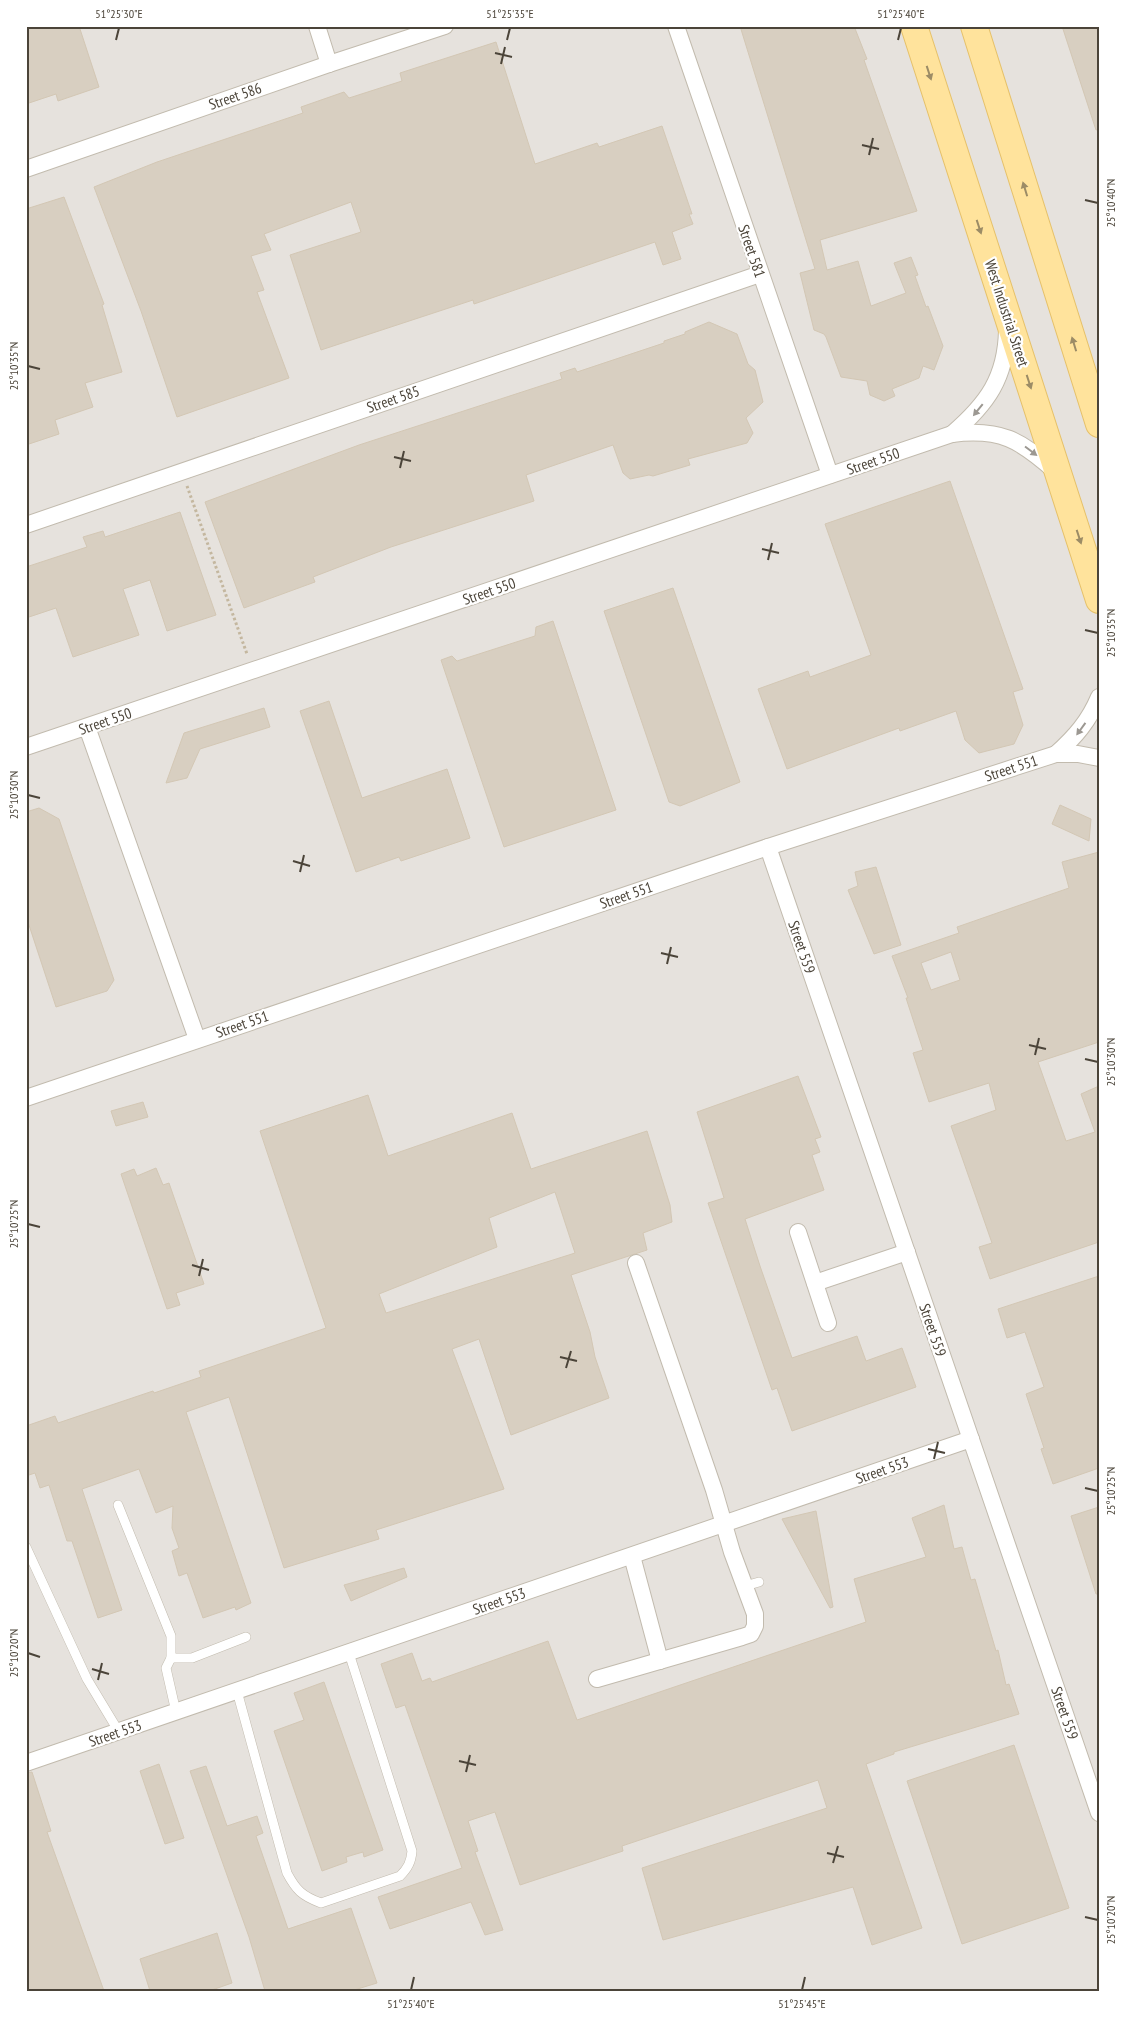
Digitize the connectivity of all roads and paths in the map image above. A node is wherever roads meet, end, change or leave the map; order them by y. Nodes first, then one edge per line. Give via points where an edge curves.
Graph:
1 (317, 26) edge
2 (445, 26) edge
3 (676, 26) edge
4 (914, 26) edge
5 (974, 26) edge
6 (330, 64) junction
7 (26, 168) edge
8 (760, 274) junction
9 (1008, 316) junction
10 (1099, 424) edge
11 (952, 434) junction
12 (182, 471) junction
13 (830, 475) junction
14 (1059, 475) junction
15 (26, 525) edge
16 (1099, 600) edge
17 (252, 671) junction
18 (1099, 697) edge
19 (86, 727) junction
20 (26, 747) edge
21 (1056, 754) junction
22 (1099, 758) edge
23 (768, 847) junction
24 (197, 1040) junction
25 (26, 1098) edge
26 (798, 1232) dead end
27 (907, 1252) junction
28 (636, 1263) dead end
29 (815, 1283) junction
30 (828, 1323) dead end
31 (971, 1440) junction
32 (118, 1505) dead end
33 (724, 1524) junction
34 (26, 1548) edge
35 (632, 1556) junction
36 (246, 1637) dead end
37 (349, 1653) junction
38 (171, 1658) junction
39 (660, 1660) junction
40 (597, 1679) dead end
41 (237, 1691) junction
42 (176, 1712) junction
43 (119, 1732) junction
44 (26, 1763) edge
45 (1099, 1812) edge

1 - 6 street
2 - 6 street, Street 586
3 - 8 street, Street 581
4 -> 9 main road, West Industrial Street
10 -> 5 main road
6 - 7 street, Street 586
8 - 12 street, Street 585
8 - 13 street, Street 581
9 -> 11 street, Street 550 via 1007,346 1001,372 973,417
9 -> 14 main road, West Industrial Street
11 - 13 street, Street 550
11 -> 14 street, Street 550 via 976,431 999,434 1021,444
12 - 15 street, Street 585
12 - 17 path
13 - 17 street, Street 550
14 -> 16 main road, West Industrial Street
17 - 19 street, Street 550
18 -> 21 street, Street 551 via 1076,736
19 - 20 street, Street 550
19 - 24 street, Street 551
21 - 22 street, Street 551
21 - 23 street, Street 551
23 - 24 street, Street 551
23 - 27 street, Street 559
24 - 25 street, Street 551
26 - 29 street
27 - 29 street
27 - 31 street, Street 559
28 - 33 street
29 - 30 street
31 - 33 street, Street 553
31 - 45 street, Street 559
32 - 38 lane via 171,1636
33 - 35 street, Street 553
33 - 39 street via 752,1584 755,1626 751,1634
34 - 43 lane via 87,1679
35 - 37 street, Street 553
35 - 39 street
36 - 38 lane via 192,1658
37 - 41 street, Street 553
37 - 41 lane via 412,1851 412,1860 400,1876 321,1903 296,1889 287,1873
38 - 42 lane via 166,1668
39 - 40 street
41 - 42 street, Street 553
42 - 43 street, Street 553
43 - 44 street, Street 553

